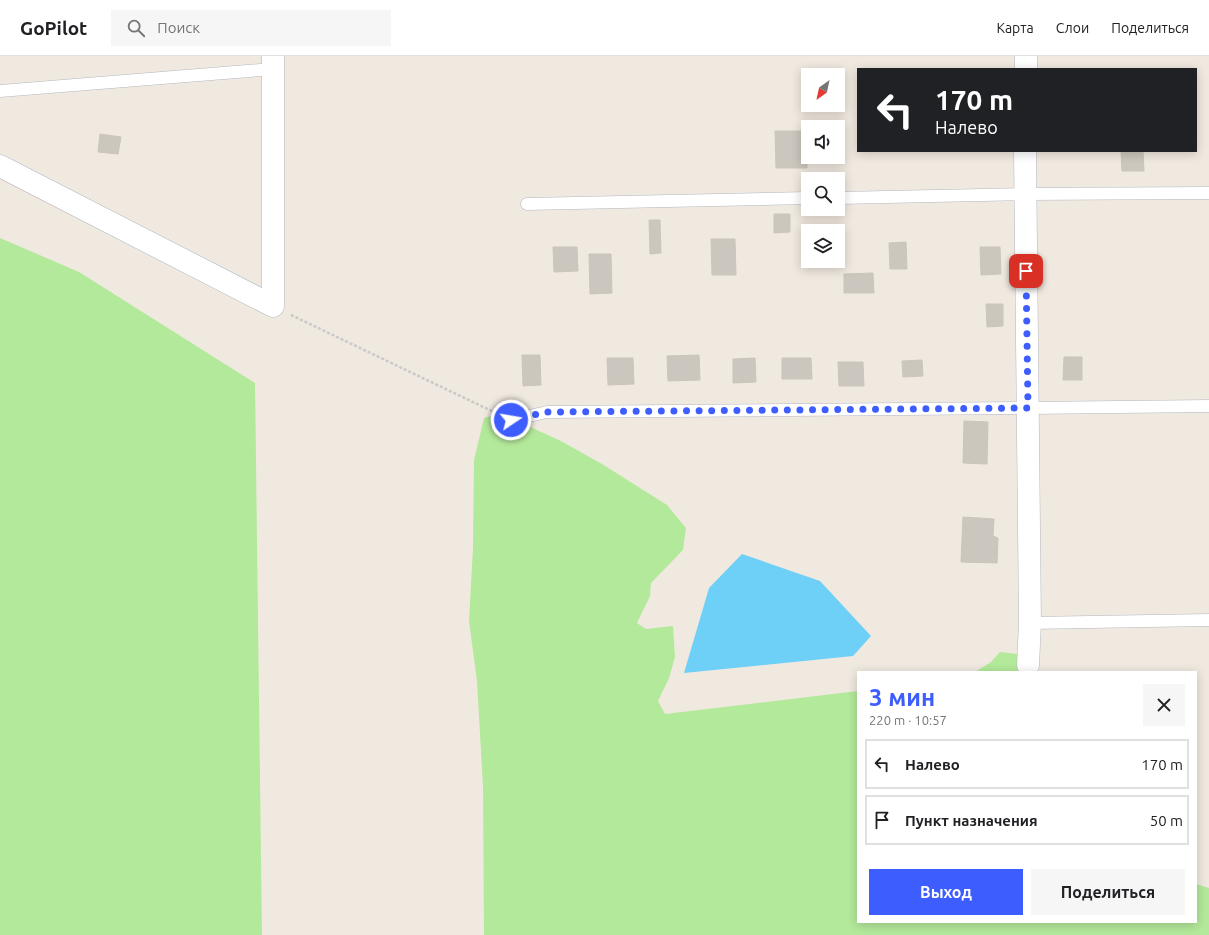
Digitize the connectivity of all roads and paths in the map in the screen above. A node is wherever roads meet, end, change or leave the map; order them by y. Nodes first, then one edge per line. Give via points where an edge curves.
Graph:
1 (1026, 56) edge
2 (273, 63) edge
3 (1026, 68) edge
4 (0, 91) edge
5 (1026, 152) edge
6 (0, 166) edge
7 (1209, 193) edge
8 (1025, 194) junction
9 (801, 198) edge
10 (845, 198) edge
11 (527, 204) dead end
12 (273, 306) junction
13 (1209, 406) edge
14 (1028, 408) junction
15 (511, 420) joint
16 (1209, 620) edge
17 (1030, 623) junction
18 (1028, 665) dead end

1 - 3 street
2 - 4 lane
2 - 12 street
5 - 8 street
6 - 12 street
7 - 8 lane
8 - 10 lane
8 - 14 street
9 - 11 lane
12 - 15 path
13 - 14 lane
14 - 15 lane via 547,412
14 - 17 street
16 - 17 lane
17 - 18 street

